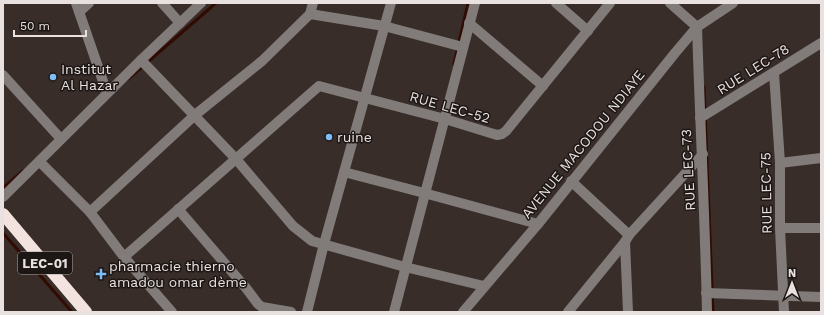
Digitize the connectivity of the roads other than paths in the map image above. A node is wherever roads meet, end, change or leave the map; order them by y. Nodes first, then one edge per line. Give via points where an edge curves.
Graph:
1 (89, 3) edge
2 (162, 3) edge
3 (201, 3) edge
4 (313, 3) edge
5 (390, 3) edge
6 (474, 3) edge
7 (556, 3) edge
8 (610, 3) edge
9 (670, 3) edge
10 (733, 3) edge
11 (77, 7) edge
12 (310, 14) junction
13 (180, 23) junction
14 (469, 23) junction
15 (384, 26) junction
16 (697, 27) junction
17 (588, 31) junction
18 (821, 43) edge
19 (463, 47) junction
20 (141, 60) junction
21 (774, 73) junction
22 (3, 75) edge
23 (543, 86) junction
24 (107, 93) junction
25 (365, 98) junction
26 (195, 115) junction
27 (700, 118) junction
28 (445, 119) junction
29 (62, 139) junction
30 (703, 154) junction
31 (821, 158) edge
32 (236, 159) junction
33 (40, 162) junction
34 (780, 163) junction
35 (344, 172) junction
36 (571, 181) junction
37 (424, 193) junction
38 (3, 197) edge
39 (178, 209) junction
40 (90, 212) junction
41 (3, 214) edge
42 (538, 224) junction
43 (780, 228) junction
44 (821, 228) edge
45 (627, 239) junction
46 (324, 244) junction
47 (124, 257) junction
48 (405, 267) junction
49 (484, 286) junction
50 (706, 293) junction
51 (783, 295) junction
52 (821, 297) edge
53 (86, 312) edge
54 (172, 312) edge
55 (291, 312) edge
56 (307, 312) edge
57 (394, 312) edge
58 (463, 312) edge
59 (568, 312) edge
60 (628, 312) edge
61 (707, 312) edge
62 (784, 312) edge

1 - 11 street
2 - 13 street
3 - 13 street
4 - 12 street
5 - 15 street
6 - 14 street
7 - 17 street
8 - 17 street, RUE LEC-52
9 - 16 street
10 - 16 street, AVENUE MACODOU NDIAYE
11 - 24 street
12 - 15 street
12 - 26 street via 262,61
13 - 20 street
14 - 19 street
14 - 23 street
15 - 19 street
15 - 25 street
16 - 27 street, RUE LEC-73
16 - 36 street, AVENUE MACODOU NDIAYE
17 - 23 street, RUE LEC-52
18 - 21 street, RUE LEC-78
19 - 28 street
20 - 24 street
20 - 26 street
21 - 27 street, RUE LEC-78
21 - 34 street, RUE LEC-75
22 - 29 street
23 - 28 street, RUE LEC-52 via 502,134 497,135
24 - 29 street
25 - 28 street, RUE LEC-52
25 - 32 street, RUE LEC-52 via 319,86
25 - 35 street
26 - 32 street
26 - 40 street
27 - 30 street, RUE LEC-73
28 - 37 street
29 - 33 street
30 - 45 street
30 - 50 street, RUE LEC-73
31 - 34 street
32 - 39 street
32 - 46 street via 293,226 312,241
33 - 38 street
33 - 40 street
34 - 43 street, RUE LEC-75
35 - 37 street
35 - 46 street
36 - 42 street, AVENUE MACODOU NDIAYE
36 - 45 street
37 - 42 street
37 - 48 street
39 - 47 street
39 - 55 street via 258,304
40 - 47 street
41 - 53 highway, LEC-01
42 - 49 street, AVENUE MACODOU NDIAYE
43 - 44 street
43 - 51 street, RUE LEC-75
45 - 59 street
45 - 60 street
46 - 48 street
46 - 56 street
47 - 54 street
48 - 49 street
48 - 57 street
49 - 58 street, AVENUE MACODOU NDIAYE
50 - 51 street
50 - 61 street, RUE LEC-73
51 - 52 street
51 - 62 street, RUE LEC-75

